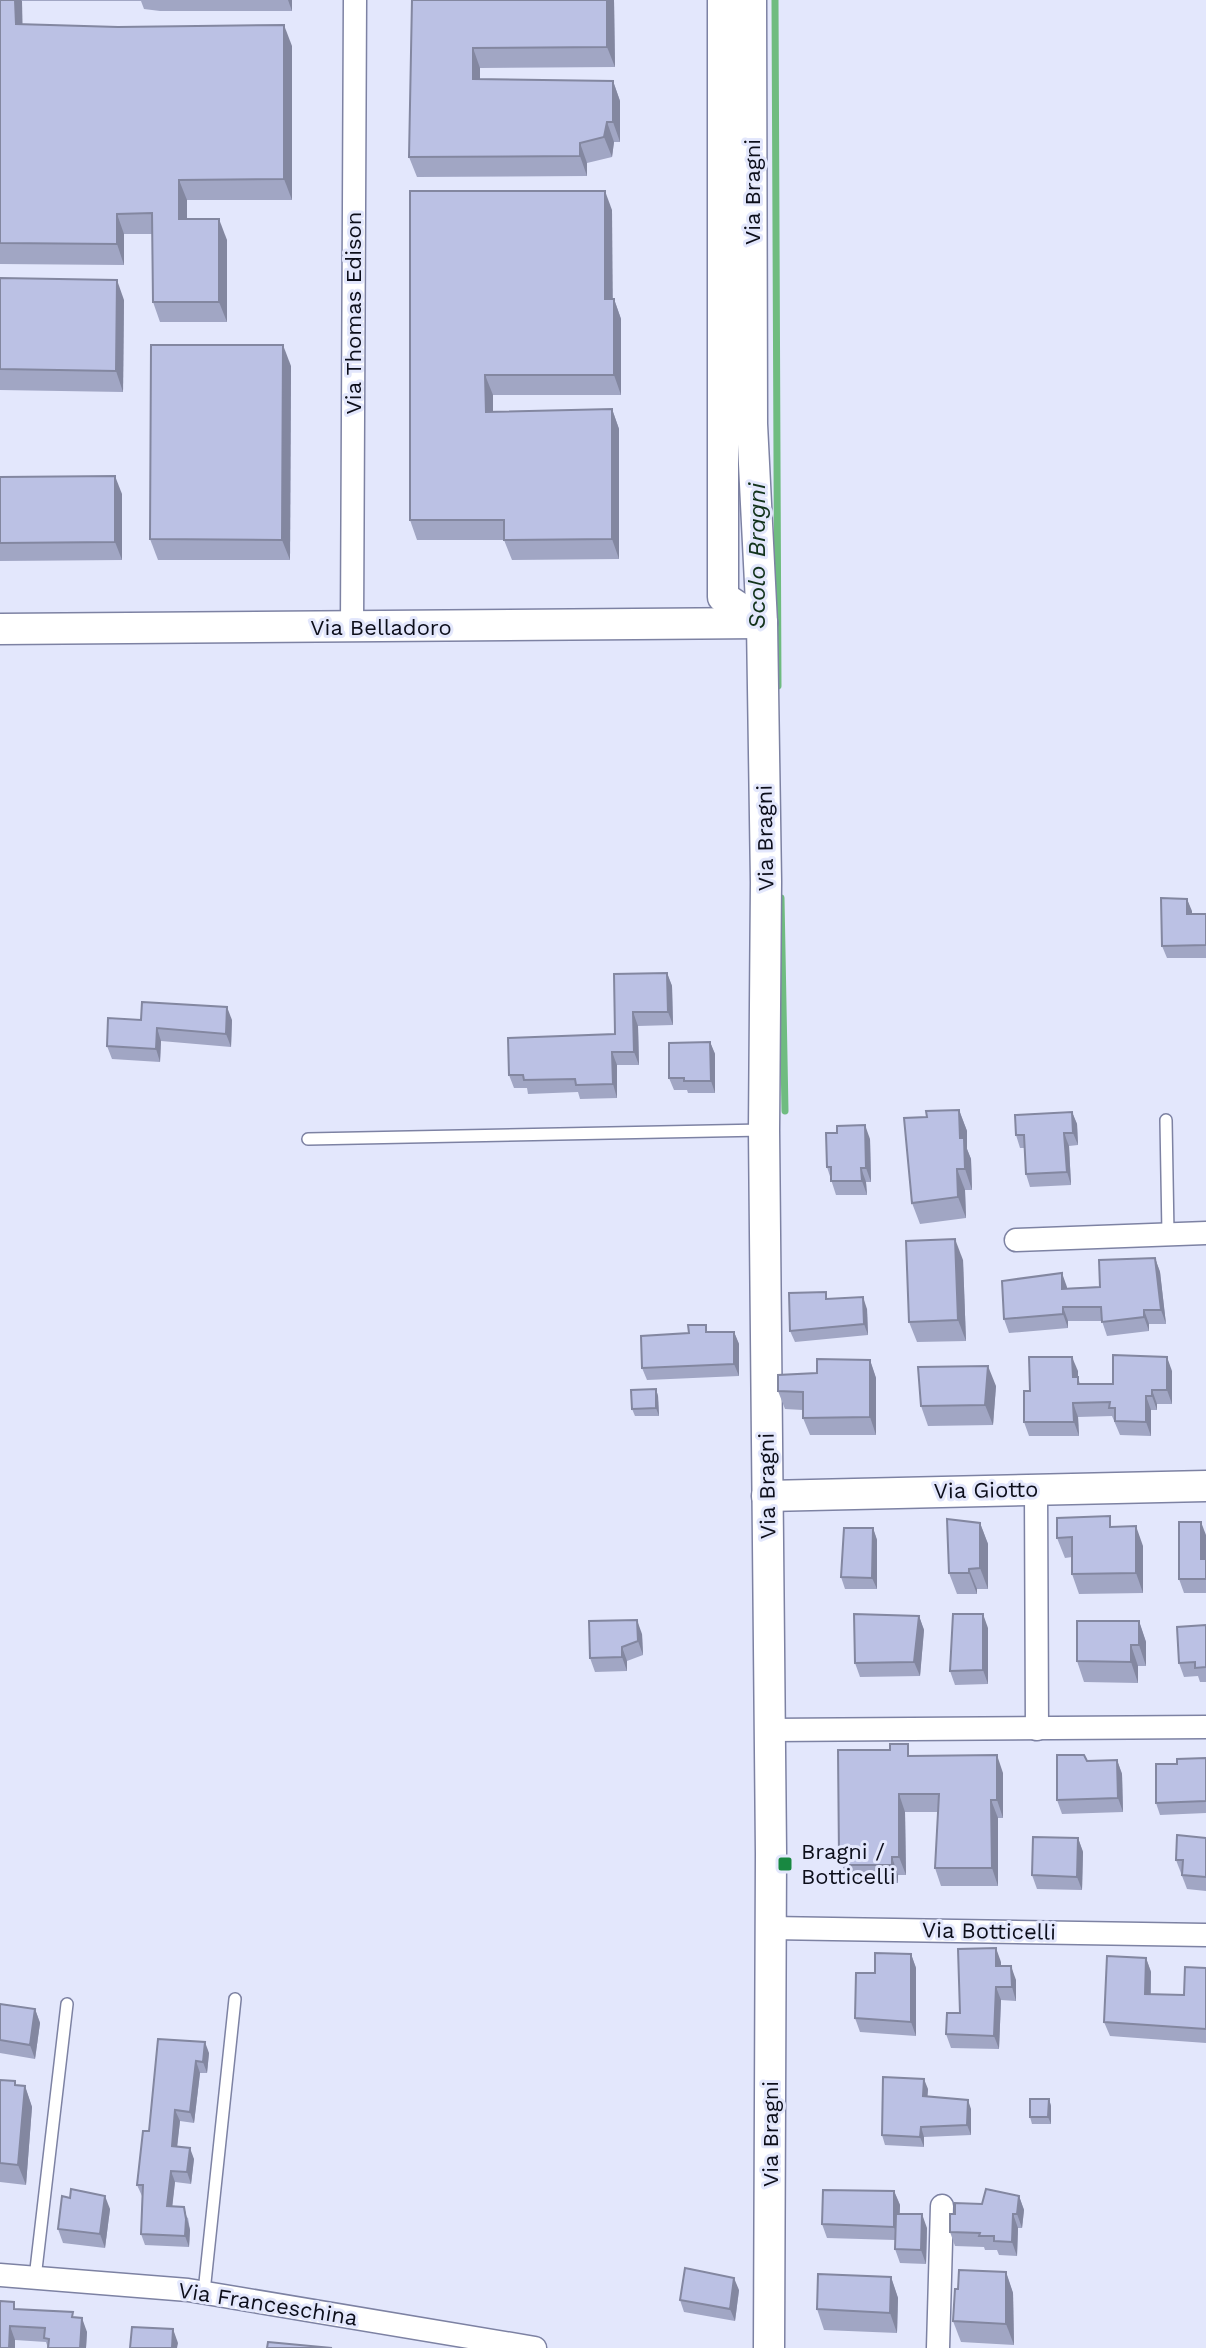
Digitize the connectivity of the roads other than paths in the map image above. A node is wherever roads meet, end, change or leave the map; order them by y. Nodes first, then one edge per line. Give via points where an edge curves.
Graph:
1 (355, 0) edge
2 (723, 0) edge
3 (751, 0) edge
4 (723, 611) junction
5 (762, 623) junction
6 (352, 627) junction
7 (0, 629) edge
8 (1166, 1120) dead end
9 (764, 1130) junction
10 (308, 1139) dead end
11 (1206, 1233) edge
12 (1168, 1234) junction
13 (1016, 1240) dead end
14 (1206, 1486) edge
15 (1036, 1489) junction
16 (767, 1496) junction
17 (1206, 1727) edge
18 (1037, 1729) junction
19 (770, 1730) junction
20 (771, 1928) junction
21 (1206, 1935) edge
22 (235, 1999) dead end
23 (67, 2004) dead end
24 (942, 2206) dead end
25 (0, 2275) edge
26 (35, 2278) junction
27 (204, 2292) junction
28 (535, 2348) edge
29 (769, 2348) edge
30 (938, 2348) edge

1 - 6 street, Via Thomas Edison
2 - 4 street, Via Bragni
3 - 5 street, Via Bragni via 752,424
4 - 5 street
4 - 6 street, Via Belladoro
5 - 9 street, Via Bragni
6 - 7 street, Via Belladoro
8 - 12 lane
9 - 10 lane
9 - 16 street, Via Bragni
11 - 12 street
12 - 13 street
14 - 15 street, Via Giotto
15 - 16 street, Via Giotto
15 - 18 street
16 - 19 street, Via Bragni
17 - 18 street
18 - 19 street
19 - 20 street, Via Bragni
20 - 21 street, Via Botticelli
20 - 29 street, Via Bragni
22 - 27 lane
23 - 26 lane
24 - 30 street
25 - 26 street, Via Franceschina
26 - 27 street, Via Franceschina
27 - 28 street, Via Franceschina

